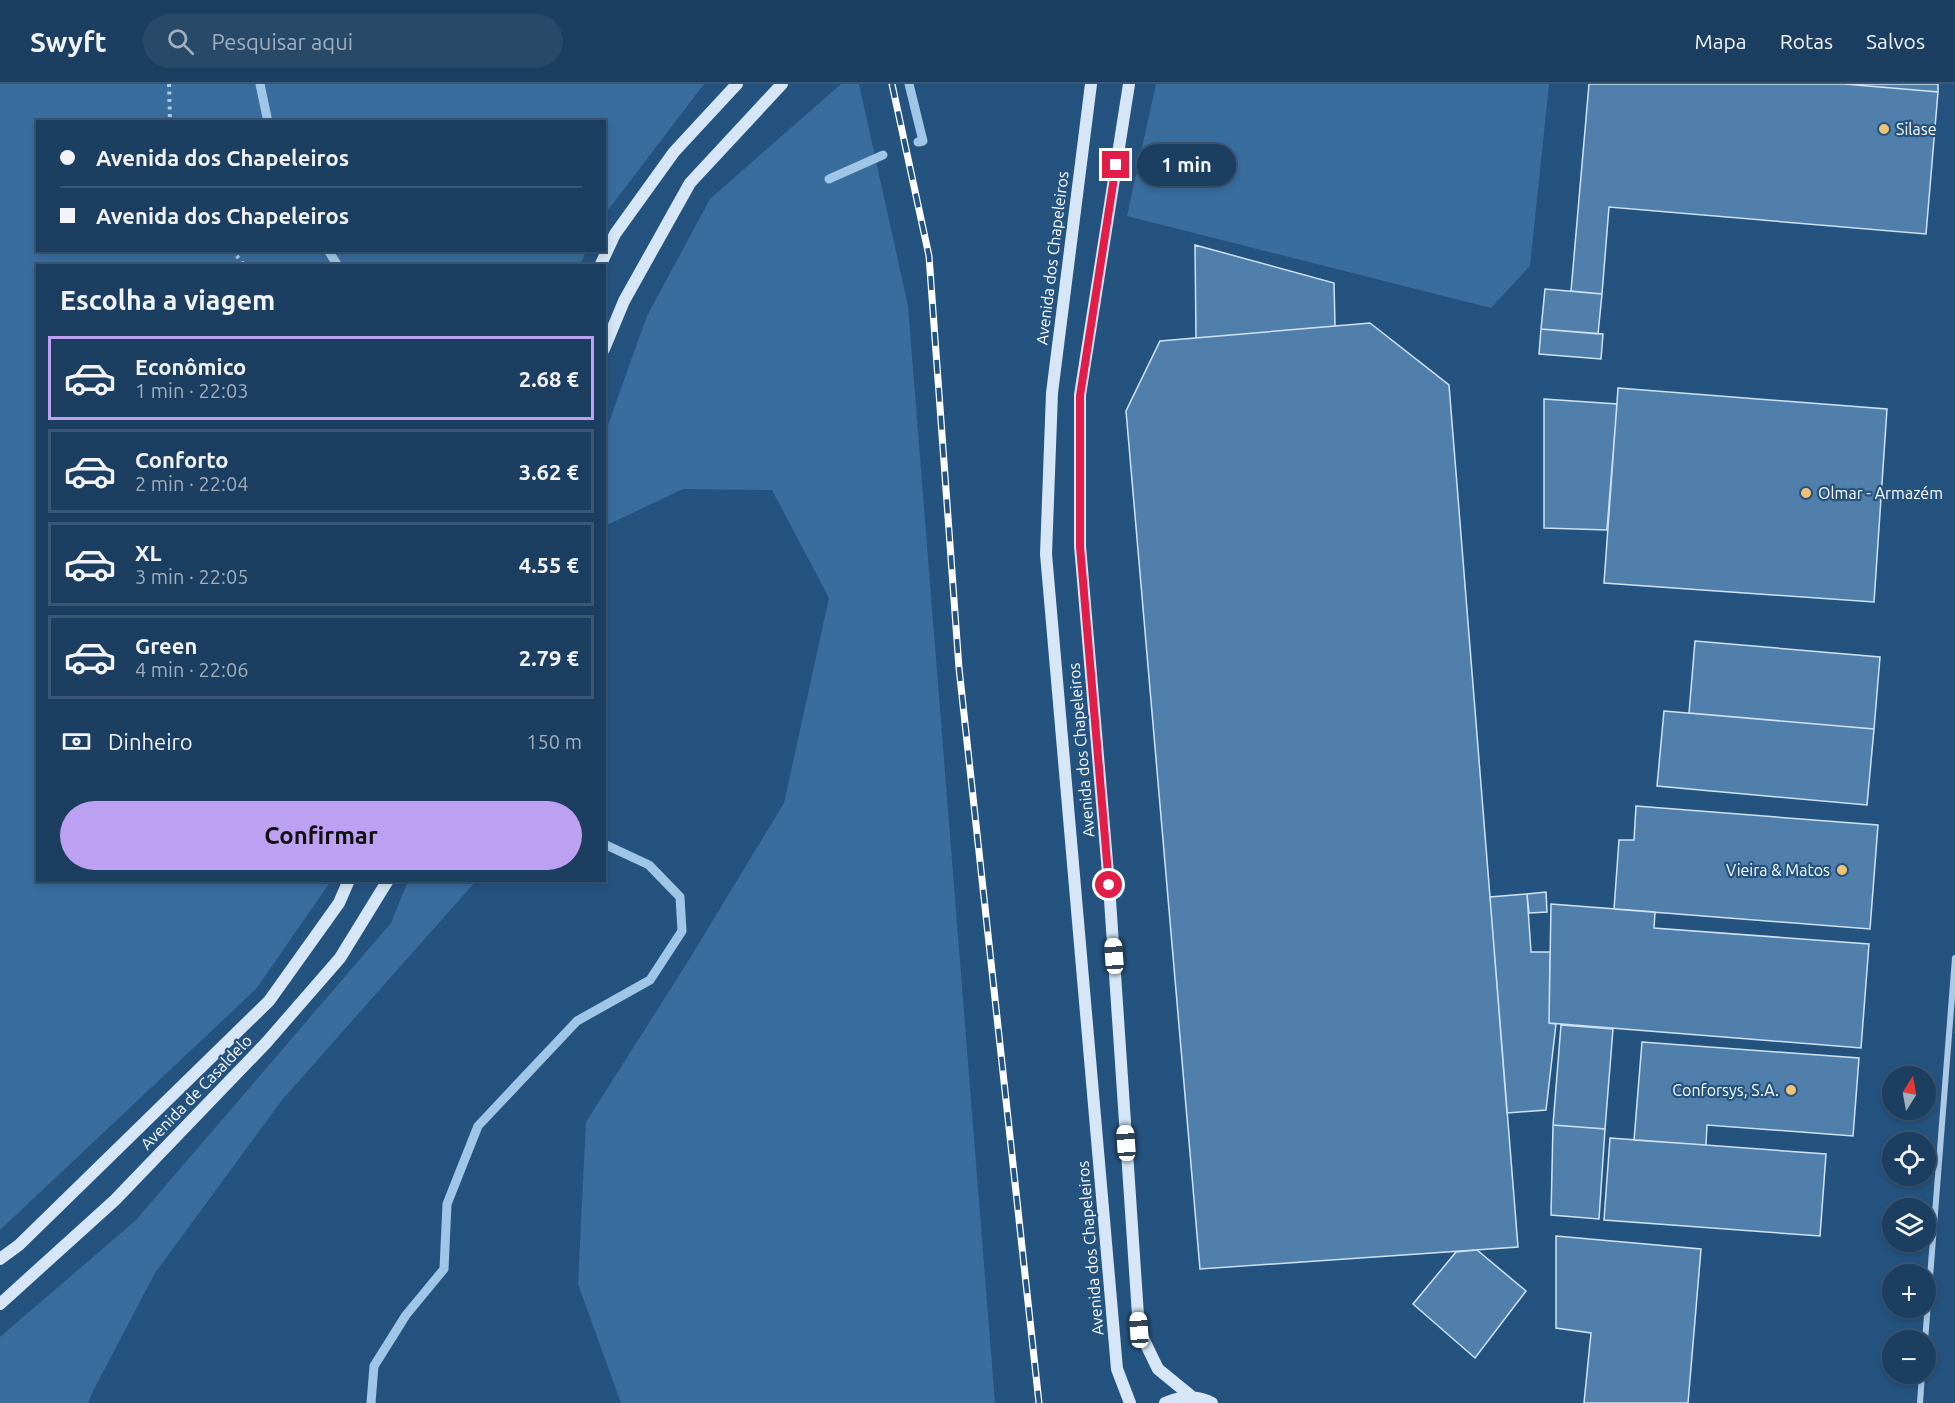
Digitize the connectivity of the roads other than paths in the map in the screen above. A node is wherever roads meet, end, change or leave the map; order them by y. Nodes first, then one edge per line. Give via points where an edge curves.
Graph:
1 (737, 84) edge
2 (782, 84) edge
3 (1091, 84) edge
4 (1129, 84) edge
5 (601, 264) edge
6 (606, 344) edge
7 (348, 882) edge
8 (387, 882) edge
9 (1955, 958) edge
10 (0, 1259) edge
11 (0, 1304) edge
12 (1926, 1330) edge
13 (1921, 1384) edge
14 (1191, 1396) junction
15 (1130, 1403) edge
16 (1165, 1403) edge
17 (1212, 1403) edge
18 (1920, 1403) edge

1 - 5 street via 674,152 615,234
2 - 6 street via 690,183 624,301
3 - 15 street, Avenida dos Chapeleiros via 1052,393 1046,554 1117,1369
4 - 14 street, Avenida dos Chapeleiros via 1080,396 1080,546 1109,885 1139,1330 1158,1369
7 - 10 street, Avenida de Casaldelo via 339,903 269,1001 19,1245
8 - 11 street, Avenida de Casaldelo via 340,958 266,1043 115,1200
9 - 12 street
13 - 18 street
14 - 16 street
14 - 17 street, Avenida dos Chapeleiros

